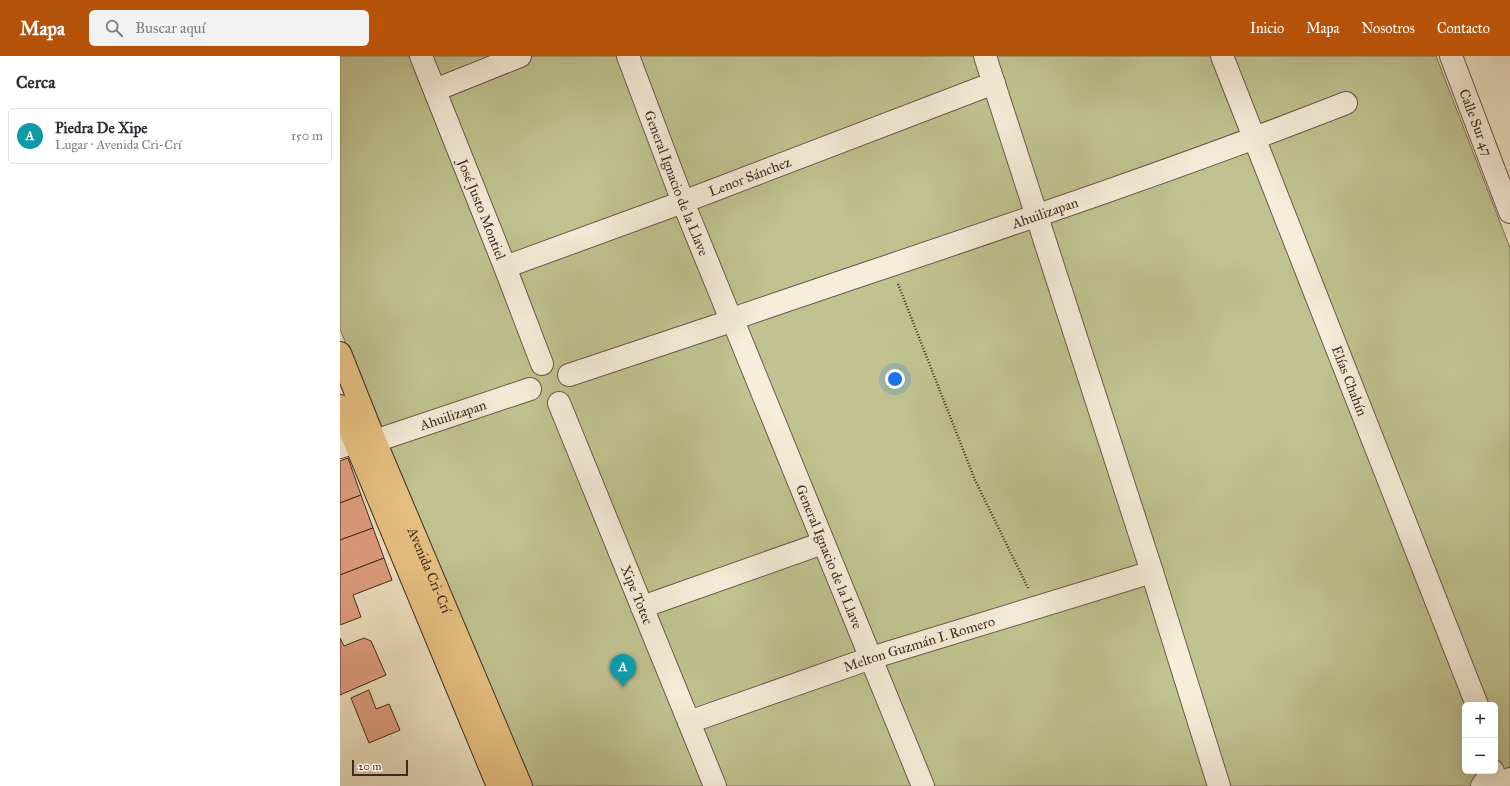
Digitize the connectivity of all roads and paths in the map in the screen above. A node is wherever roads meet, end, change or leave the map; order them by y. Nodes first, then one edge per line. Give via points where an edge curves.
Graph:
1 (421, 56) edge
2 (520, 56) edge
3 (628, 56) edge
4 (985, 56) edge
5 (1222, 56) edge
6 (1451, 56) edge
7 (994, 83) junction
8 (435, 90) junction
9 (1346, 103) dead end
10 (1254, 139) junction
11 (683, 202) junction
12 (1510, 212) edge
13 (1036, 216) junction
14 (890, 265) junction
15 (505, 267) junction
16 (731, 319) junction
17 (340, 353) edge
18 (542, 364) junction
19 (569, 375) junction
20 (530, 389) junction
21 (559, 403) junction
22 (340, 406) edge
23 (357, 443) edge
24 (823, 543) junction
25 (1152, 572) junction
26 (642, 607) junction
27 (1037, 607) junction
28 (871, 658) junction
29 (1476, 702) edge
30 (689, 722) junction
31 (1490, 774) edge
32 (1510, 779) edge
33 (498, 786) edge
34 (522, 786) edge
35 (715, 786) edge
36 (923, 786) edge
37 (1219, 786) edge
38 (1482, 786) edge
39 (1503, 786) edge

1 - 8 street, José Justo Montiel
2 - 8 street
3 - 11 street, General Ignacio de la Llave
4 - 7 street
5 - 10 street, Elías Chahín
6 - 12 street, Calle Sur 47
7 - 11 street, Lenor Sánchez
7 - 13 street
8 - 15 street, José Justo Montiel
9 - 10 street, Ahuilizapan
10 - 13 street, Ahuilizapan
10 - 29 street, Elías Chahín
11 - 15 street, Lenor Sánchez
11 - 16 street, General Ignacio de la Llave
13 - 14 street, Ahuilizapan
13 - 25 street
14 - 16 street, Ahuilizapan
14 - 27 path via 975,480
15 - 18 street, José Justo Montiel
16 - 19 street, Ahuilizapan
16 - 24 street, General Ignacio de la Llave
17 - 23 main road, Avenida Cri-Crí
18 - 19 street via 557,363
18 - 20 street via 532,372
19 - 21 street via 569,393
20 - 21 street via 540,402
20 - 23 street, Ahuilizapan
21 - 26 street, Xipe Totec
22 - 23 main road, Avenida Cri-Crí
23 - 33 main road, Avenida Cri-Crí
23 - 34 main road, Avenida Cri-Crí
24 - 26 street
24 - 28 street, General Ignacio de la Llave
25 - 27 street, Melton Guzmán I. Romero
25 - 37 street
26 - 30 street, Xipe Totec
27 - 28 street, Melton Guzmán I. Romero
28 - 30 street, Melton Guzmán I. Romero
28 - 36 street, General Ignacio de la Llave
30 - 35 street, Xipe Totec
31 - 38 street
32 - 39 street

